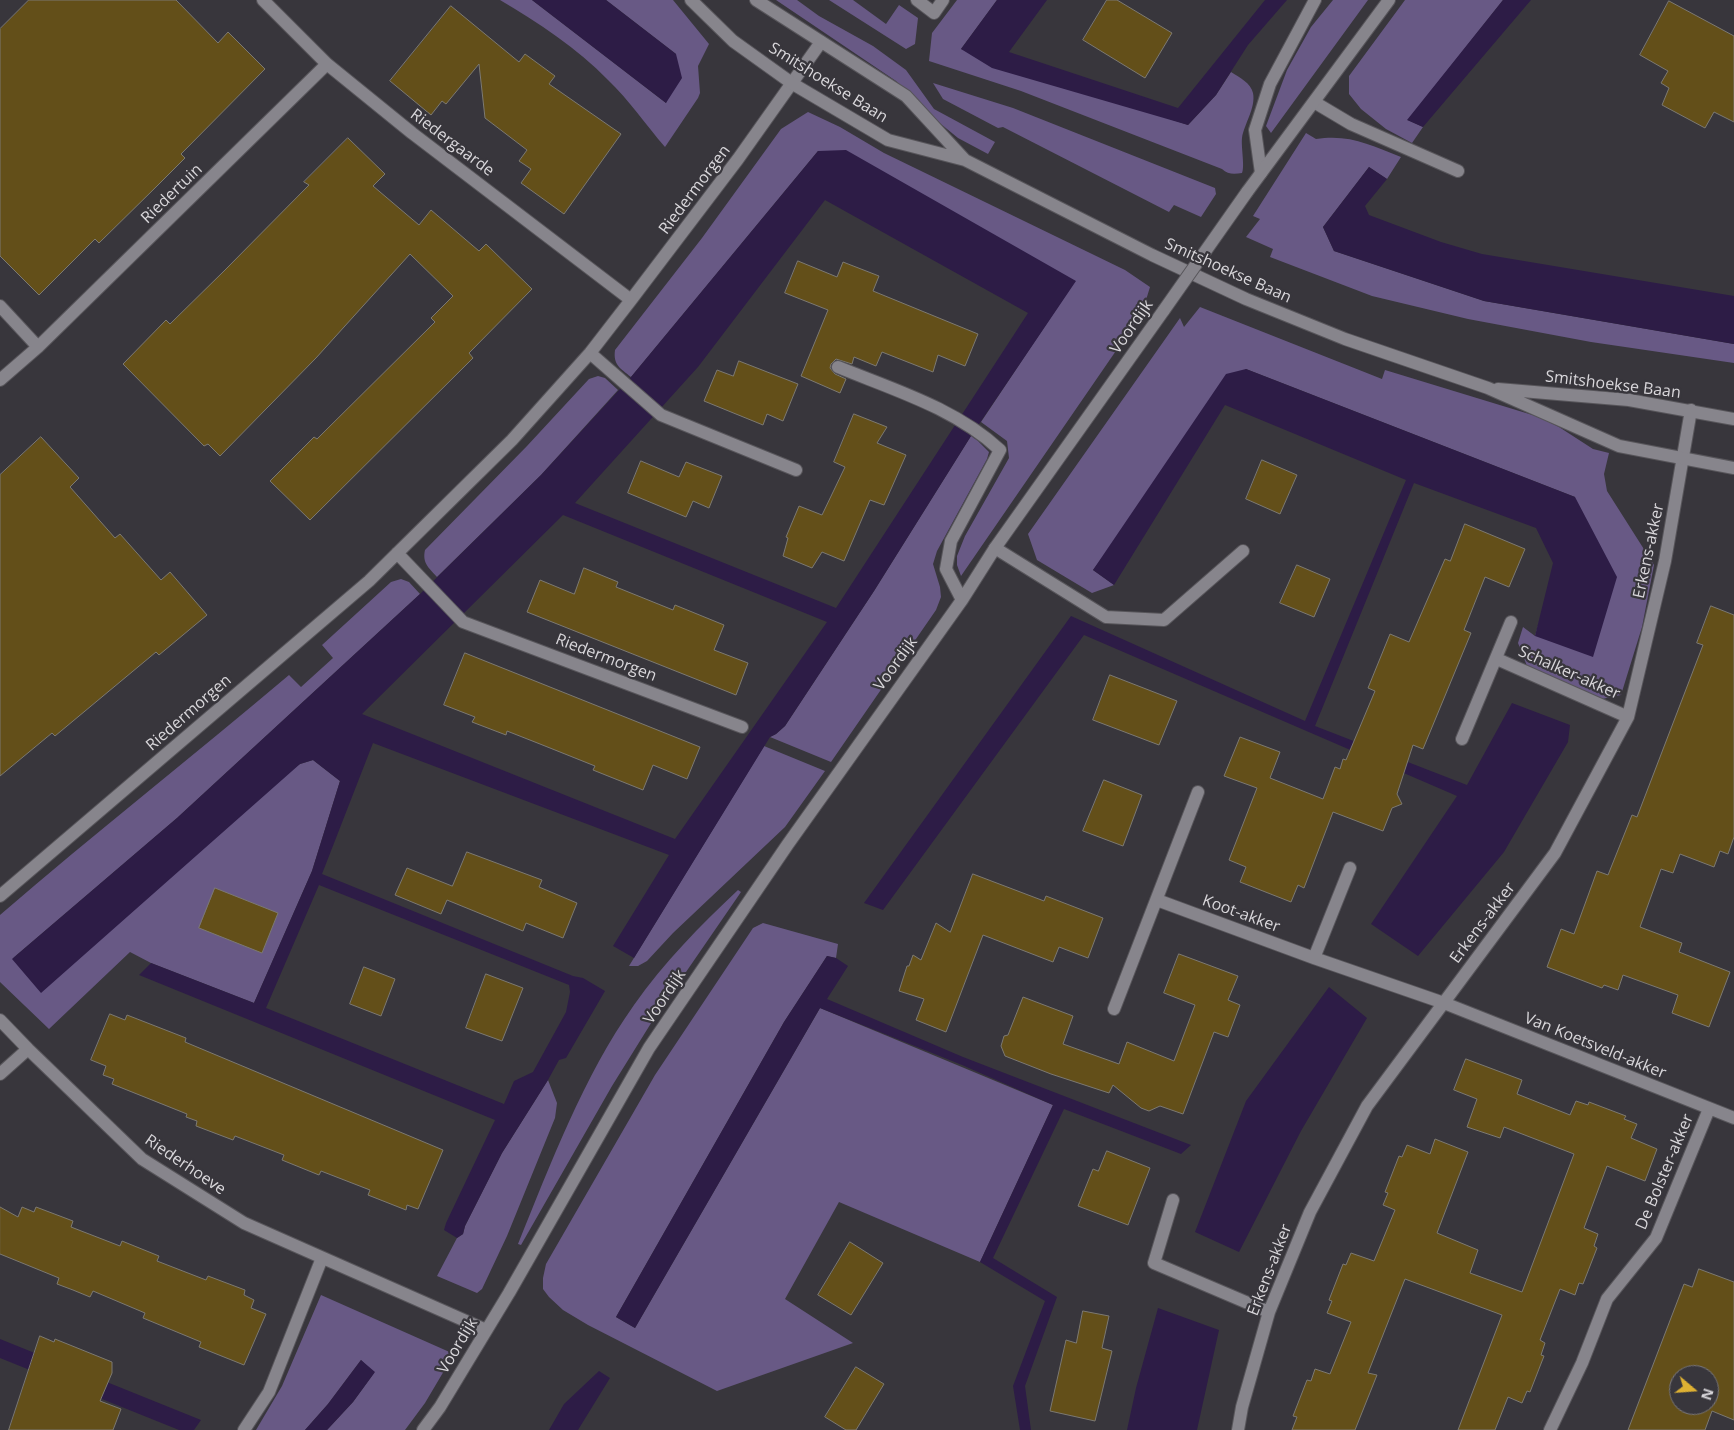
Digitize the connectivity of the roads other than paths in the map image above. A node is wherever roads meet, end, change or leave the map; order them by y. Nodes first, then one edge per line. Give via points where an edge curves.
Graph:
1 (263, 0) edge
2 (691, 0) edge
3 (756, 0) edge
4 (917, 0) edge
5 (943, 0) edge
6 (1315, 0) edge
7 (1389, 0) edge
8 (821, 42) junction
9 (327, 64) junction
10 (793, 84) junction
11 (1314, 102) junction
12 (965, 160) junction
13 (1458, 171) dead end
14 (1262, 172) junction
15 (631, 300) junction
16 (0, 306) edge
17 (38, 347) junction
18 (590, 353) junction
19 (838, 367) dead end
20 (0, 380) edge
21 (1488, 388) junction
22 (1691, 410) junction
23 (1734, 419) edge
24 (1683, 458) junction
25 (1734, 468) edge
26 (796, 470) dead end
27 (995, 548) junction
28 (1244, 551) dead end
29 (398, 553) junction
30 (962, 600) junction
31 (1511, 622) dead end
32 (1497, 659) junction
33 (1628, 717) junction
34 (742, 727) dead end
35 (1462, 739) dead end
36 (1198, 792) dead end
37 (1350, 868) dead end
38 (0, 896) edge
39 (1157, 900) junction
40 (1314, 958) junction
41 (1444, 1003) junction
42 (1114, 1009) dead end
43 (0, 1020) edge
44 (28, 1049) junction
45 (0, 1074) edge
46 (1709, 1108) junction
47 (1734, 1118) edge
48 (1173, 1200) dead end
49 (322, 1258) junction
50 (1269, 1312) junction
51 (486, 1330) junction
52 (244, 1430) edge
53 (423, 1430) edge
54 (1238, 1430) edge
55 (1550, 1430) edge

1 - 9 street, Riedergaarde
2 - 10 street, Smitshoekse Baan via 733,41
3 - 8 street, Smitshoekse Baan
4 - 5 street via 934,13
6 - 14 street via 1270,84 1255,130
7 - 11 street, Voordijk
8 - 10 street, Riedermorgen
8 - 12 street, Smitshoekse Baan via 906,96
9 - 15 street, Riedergaarde
9 - 17 street, Riedertuin
10 - 12 street, Smitshoekse Baan via 888,140
10 - 15 street, Riedermorgen
11 - 13 street via 1351,124
11 - 14 street, Voordijk
12 - 21 street, Smitshoekse Baan via 1246,299 1345,339
14 - 27 street, Voordijk, bridge
15 - 18 street, Riedermorgen
16 - 17 street
17 - 20 street, Riedertuin
18 - 26 street via 661,415
18 - 29 street, Riedermorgen via 512,440
19 - 30 street via 943,410 983,434 1000,450 951,540 946,569
21 - 22 street, Smitshoekse Baan via 1629,400
21 - 24 street, Smitshoekse Baan via 1619,446
22 - 23 street, Smitshoekse Baan
22 - 24 street, Erkens-akker
24 - 25 street, Smitshoekse Baan
24 - 33 street, Erkens-akker via 1665,561
27 - 28 street via 1106,617 1164,620
27 - 30 street, Voordijk
29 - 34 street, Riedermorgen via 463,622
29 - 38 street, Riedermorgen
30 - 51 street, Voordijk via 788,844 649,1048
31 - 32 street, Schalker-akker
32 - 33 street, Schalker-akker
32 - 35 street, Schalker-akker
33 - 41 street, Erkens-akker via 1555,853
36 - 39 street
37 - 40 street
39 - 40 street, Koot-akker
39 - 42 street
40 - 41 street, Koot-akker
41 - 46 street, Van Koetsveld-akker
41 - 50 street, Erkens-akker via 1366,1106 1310,1212
43 - 44 street, Riederhoeve
44 - 45 street
44 - 49 street, Riederhoeve via 142,1159 244,1223
46 - 47 street, Van Koetsveld-akker
46 - 55 street, De Bolster-akker via 1656,1238 1607,1299 1582,1363
48 - 50 street via 1154,1263
49 - 51 street, Riederhoeve
49 - 52 street via 269,1392
50 - 54 street, Erkens-akker
51 - 53 street, Voordijk

